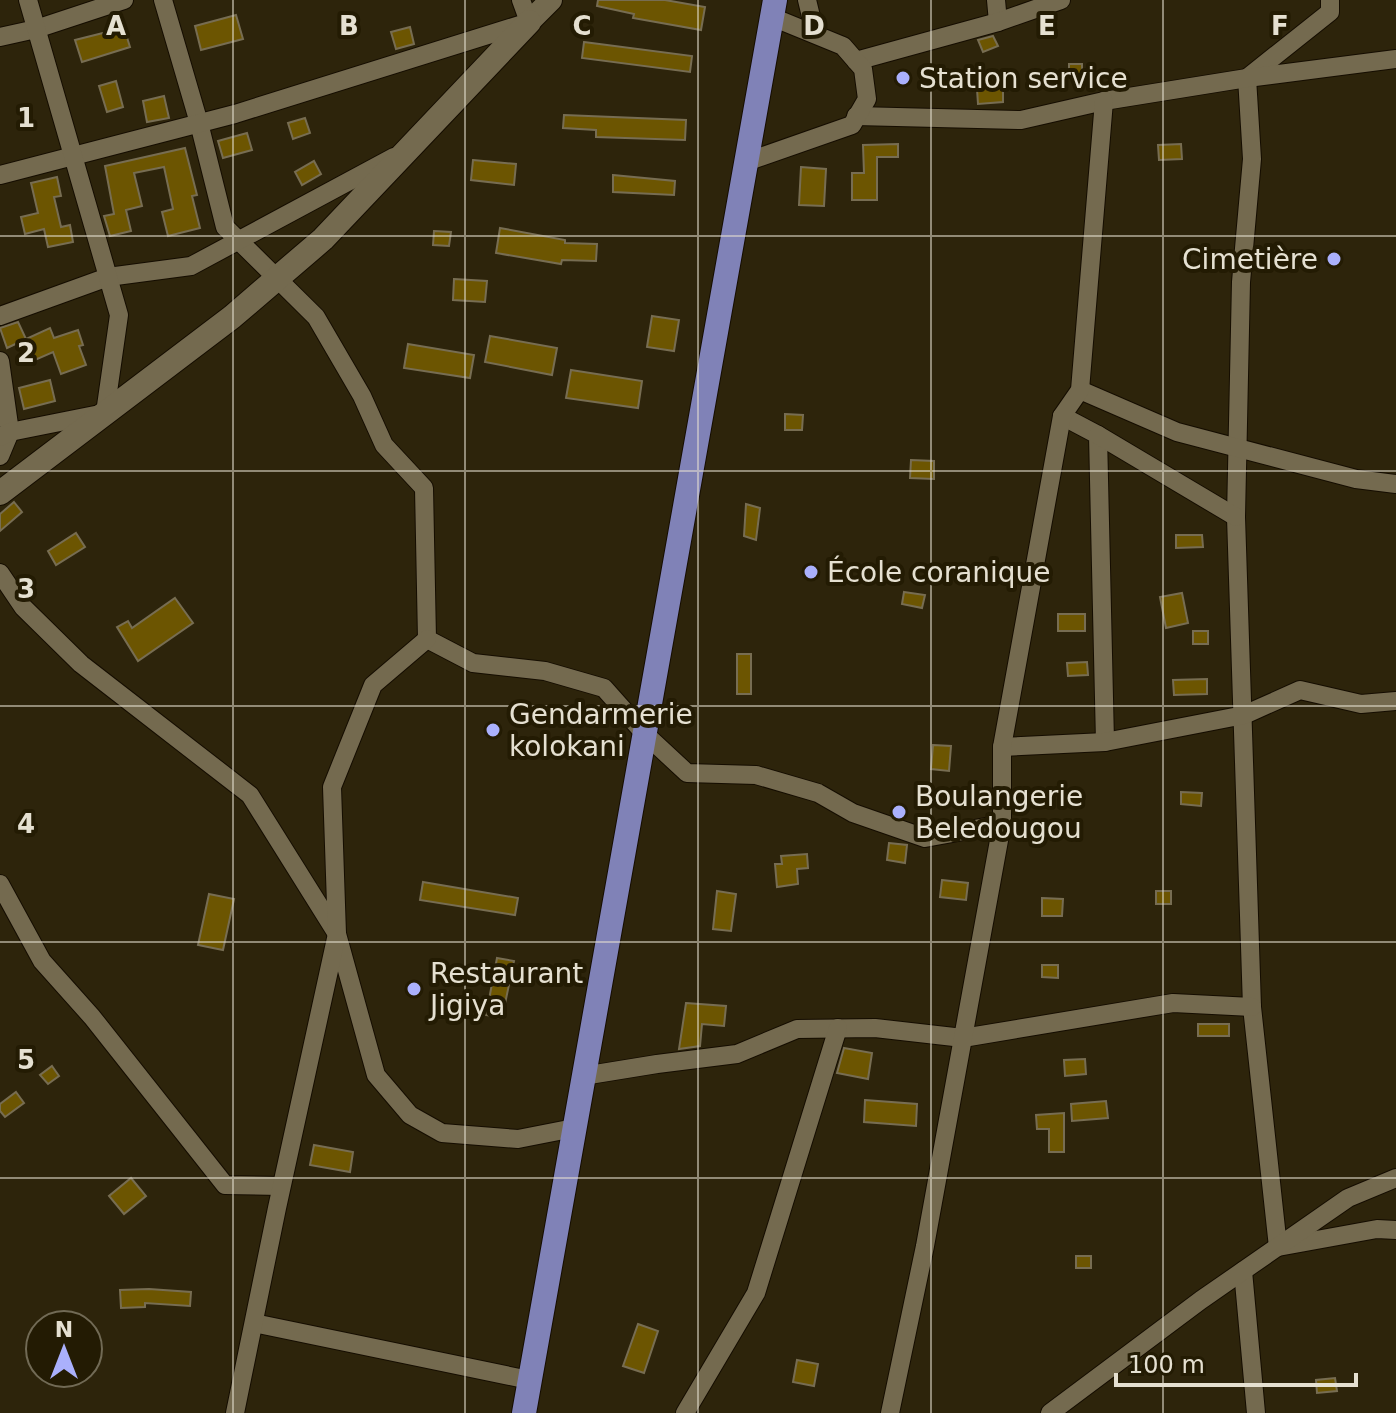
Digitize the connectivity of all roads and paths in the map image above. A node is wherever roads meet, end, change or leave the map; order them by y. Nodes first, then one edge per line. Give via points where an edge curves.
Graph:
1 (28, 0) edge
2 (124, 0) edge
3 (163, 0) edge
4 (551, 0) edge
5 (807, 0) edge
6 (996, 0) edge
7 (1061, 0) edge
8 (1330, 0) edge
9 (773, 8) edge
10 (525, 11) edge
11 (998, 22) junction
12 (36, 29) junction
13 (815, 33) junction
14 (0, 37) edge
15 (1396, 59) edge
16 (856, 61) junction
17 (1247, 78) junction
18 (1104, 101) junction
19 (856, 116) junction
20 (199, 123) junction
21 (411, 148) junction
22 (72, 156) junction
23 (746, 162) junction
24 (0, 175) edge
25 (240, 241) junction
26 (108, 277) junction
27 (277, 277) junction
28 (0, 316) edge
29 (0, 361) edge
30 (1080, 390) junction
31 (105, 413) junction
32 (1062, 416) junction
33 (5, 434) edge
34 (1098, 435) junction
35 (1236, 447) junction
36 (0, 456) edge
37 (1396, 484) edge
38 (0, 493) edge
39 (1236, 517) junction
40 (0, 573) edge
41 (427, 639) junction
42 (1396, 701) edge
43 (1244, 715) junction
44 (644, 733) junction
45 (1105, 742) junction
46 (1002, 747) junction
47 (1002, 824) junction
48 (0, 884) edge
49 (337, 934) junction
50 (1252, 1007) junction
51 (838, 1028) junction
52 (963, 1038) junction
53 (583, 1076) junction
54 (574, 1128) junction
55 (1396, 1178) edge
56 (281, 1186) junction
57 (1396, 1230) edge
58 (1278, 1247) junction
59 (1243, 1271) junction
60 (254, 1323) junction
61 (529, 1380) junction
62 (235, 1413) edge
63 (524, 1413) edge
64 (685, 1413) edge
65 (890, 1413) edge
66 (1050, 1413) edge
67 (1256, 1413) edge

1 - 12 street
2 - 12 street
3 - 20 street
4 - 10 street
5 - 13 street
6 - 11 street
7 - 11 street
8 - 17 street via 1330,12
9 - 13 street
9 - 23 highway
10 - 20 street
10 - 21 main road
11 - 16 street
12 - 14 street
12 - 22 street
13 - 16 street via 843,46
15 - 17 street
16 - 19 street via 863,69 867,99
17 - 18 street
17 - 35 street via 1252,159 1241,282
18 - 19 street via 1021,120
18 - 30 street
19 - 23 street via 852,125
20 - 22 street
20 - 25 street via 225,227
21 - 25 street
21 - 27 main road via 323,239
22 - 24 street
22 - 26 street
23 - 44 highway
25 - 26 street via 191,266
25 - 27 street
26 - 28 street
26 - 31 street via 119,315
27 - 31 main road
27 - 41 street via 316,317 384,445 424,488
29 - 33 street
30 - 32 street
30 - 35 street via 1177,432
31 - 33 street
31 - 38 main road
32 - 34 street
32 - 46 street
33 - 36 street
34 - 39 street
34 - 45 street
35 - 37 street via 1356,479
35 - 39 street
39 - 43 street
40 - 49 street via 23,607 81,664 250,795
41 - 44 street via 473,663 545,671 604,688
41 - 49 street via 373,685 332,787
42 - 43 street via 1361,704 1300,690
43 - 45 street
43 - 50 street
44 - 47 street via 687,773 756,775 818,793 853,813 925,838
44 - 53 highway
45 - 46 street
46 - 47 street
47 - 52 street
48 - 56 street via 42,961 225,1185
49 - 54 street via 376,1075 410,1115 442,1133 518,1139
49 - 56 street
50 - 52 street via 1173,1003
50 - 58 street
51 - 52 street
51 - 53 street via 797,1029 737,1054
51 - 64 street via 756,1293
52 - 65 street
53 - 54 highway
54 - 61 highway
55 - 58 street via 1348,1198
56 - 60 street
57 - 58 street
58 - 59 street
59 - 66 street
59 - 67 street
60 - 61 street
60 - 62 street
61 - 63 highway

